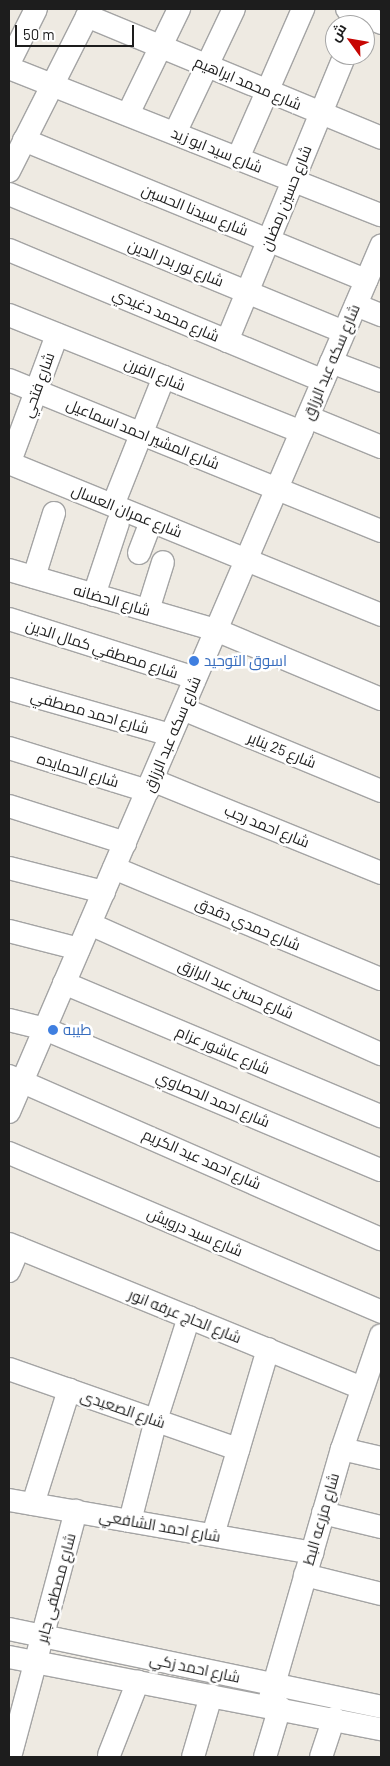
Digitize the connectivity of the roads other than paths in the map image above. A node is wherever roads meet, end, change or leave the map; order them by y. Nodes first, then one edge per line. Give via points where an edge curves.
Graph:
1 (36, 9) edge
2 (179, 9) edge
3 (234, 9) edge
4 (303, 9) edge
5 (89, 11) edge
6 (161, 46) junction
7 (9, 63) edge
8 (341, 65) edge
9 (207, 66) junction
10 (9, 68) edge
11 (52, 84) junction
12 (268, 91) junction
13 (321, 113) junction
14 (128, 114) junction
15 (175, 133) junction
16 (381, 138) edge
17 (14, 156) edge
18 (238, 158) junction
19 (293, 180) junction
20 (9, 194) edge
21 (381, 215) edge
22 (268, 240) junction
23 (9, 250) edge
24 (380, 254) edge
25 (366, 280) junction
26 (247, 292) junction
27 (356, 305) junction
28 (9, 315) edge
29 (381, 315) edge
30 (344, 332) junction
31 (57, 335) junction
32 (227, 341) junction
33 (327, 371) junction
34 (164, 377) junction
35 (9, 380) edge
36 (381, 382) edge
37 (36, 391) junction
38 (304, 425) junction
39 (141, 434) junction
40 (381, 447) edge
41 (9, 463) edge
42 (277, 488) junction
43 (54, 513) dead end
44 (115, 514) junction
45 (151, 521) junction
46 (381, 531) edge
47 (140, 553) dead end
48 (246, 559) junction
49 (163, 562) dead end
50 (9, 570) edge
51 (34, 577) junction
52 (94, 595) junction
53 (148, 610) junction
54 (381, 615) edge
55 (9, 620) edge
56 (216, 630) junction
57 (196, 678) junction
58 (9, 689) edge
59 (381, 699) edge
60 (182, 709) junction
61 (171, 735) junction
62 (9, 748) edge
63 (150, 785) junction
64 (381, 791) edge
65 (9, 806) edge
66 (124, 843) junction
67 (9, 868) edge
68 (114, 868) junction
69 (381, 873) edge
70 (104, 892) junction
71 (90, 924) junction
72 (9, 931) edge
73 (79, 949) junction
74 (381, 979) edge
75 (64, 984) junction
76 (9, 1020) edge
77 (45, 1029) junction
78 (381, 1054) edge
79 (15, 1078) edge
80 (9, 1112) edge
81 (381, 1116) edge
82 (9, 1153) edge
83 (381, 1170) edge
84 (381, 1238) edge
85 (14, 1246) edge
86 (9, 1271) edge
87 (381, 1312) edge
88 (189, 1317) junction
89 (381, 1335) edge
90 (268, 1349) junction
91 (9, 1369) edge
92 (370, 1383) edge
93 (69, 1390) junction
94 (156, 1420) junction
95 (238, 1449) junction
96 (342, 1449) junction
97 (381, 1458) edge
98 (9, 1500) edge
99 (33, 1504) junction
100 (76, 1512) junction
101 (323, 1513) junction
102 (130, 1521) junction
103 (381, 1527) edge
104 (213, 1535) junction
105 (312, 1553) junction
106 (305, 1575) junction
107 (381, 1594) edge
108 (9, 1629) edge
109 (43, 1635) junction
110 (9, 1657) edge
111 (36, 1664) junction
112 (138, 1681) junction
113 (211, 1696) junction
114 (273, 1699) junction
115 (381, 1707) edge
116 (334, 1718) junction
117 (381, 1729) edge
118 (109, 1754) dead end
119 (11, 1757) edge
120 (193, 1757) edge
121 (265, 1757) edge
122 (321, 1757) edge

1 - 7 street
2 - 6 street
3 - 9 street
4 - 12 street
5 - 6 street, شارع محمد ابراهيم
5 - 11 street
6 - 9 street, شارع محمد ابراهيم
6 - 14 street
8 - 13 street, شارع حسين رمضان
9 - 12 street, شارع محمد ابراهيم
9 - 15 street
10 - 11 street, شارع سيد ابو زيد
11 - 14 street, شارع سيد ابو زيد
11 - 17 street
12 - 13 street, شارع محمد ابراهيم
12 - 18 street
13 - 16 street, شارع محمد ابراهيم
13 - 19 street, شارع حسين رمضان
14 - 15 street, شارع سيد ابو زيد
15 - 18 street, شارع سيد ابو زيد
17 - 22 street, شارع سيدنا الحسين
18 - 19 street, شارع سيد ابو زيد
19 - 21 street, شارع سيد ابو زيد
19 - 22 street, شارع حسين رمضان
20 - 26 street, شارع نور بدر الدين
22 - 25 street, شارع سيدنا الحسين
22 - 26 street, شارع حسين رمضان
23 - 32 street, شارع محمد دغيدي
24 - 25 street, شارع سكه عبد الرزاق
25 - 27 street, شارع سكه عبد الرزاق
26 - 30 street, شارع نور بدر الدين
26 - 32 street, شارع حسين رمضان
27 - 29 street
27 - 30 street, شارع سكه عبد الرزاق
28 - 31 street, شارع الفرن
30 - 33 street, شارع سكه عبد الرزاق
31 - 34 street, شارع الفرن
31 - 37 street, شارع فتحي
32 - 33 street, شارع محمد دغيدي
33 - 36 street, شارع محمد دغيدي
33 - 38 street, شارع سكه عبد الرزاق
34 - 38 street, شارع الفرن
34 - 39 street
35 - 37 street, شارع المشير احمد اسماعيل
37 - 39 street, شارع المشير احمد اسماعيل
37 - 41 street, شارع فتحي
38 - 40 street, شارع الفرن
38 - 42 street, شارع سكه عبد الرزاق
39 - 42 street, شارع المشير احمد اسماعيل
39 - 44 street
41 - 44 street, شارع عمران العسال
42 - 46 street, شارع المشير احمد اسماعيل
42 - 48 street, شارع سكه عبد الرزاق
43 - 51 street
44 - 45 street, شارع عمران العسال
44 - 52 street
45 - 47 street
45 - 48 street, شارع عمران العسال
48 - 54 street, شارع عمران العسال
48 - 56 street, شارع سكه عبد الرزاق
49 - 53 street
50 - 51 street, شارع الحضانه
51 - 52 street, شارع الحضانه
52 - 53 street, شارع الحضانه
53 - 56 street, شارع الحضانه
55 - 57 street, شارع مصطفي كمال الدين
56 - 57 street, شارع سكه عبد الرزاق
56 - 59 street, شارع الحضانه
57 - 60 street, شارع سكه عبد الرزاق
58 - 61 street, شارع احمد مصطفي
60 - 61 street, شارع سكه عبد الرزاق
60 - 64 street, شارع 25 يناير
61 - 63 street, شارع سكه عبد الرزاق
62 - 63 street, شارع الحمايده
63 - 66 street, شارع سكه عبد الرزاق
63 - 69 street, شارع احمد رجب
65 - 66 street
66 - 68 street, شارع سكه عبد الرزاق
67 - 70 street
68 - 70 street, شارع سكه عبد الرزاق
68 - 74 street, شارع حمدي دقدق
70 - 71 street, شارع سكه عبد الرزاق
71 - 73 street, شارع سكه عبد الرزاق
71 - 78 street, شارع حسن عبد الرازق
72 - 73 street
73 - 75 street, شارع سكه عبد الرزاق
75 - 77 street, شارع سكه عبد الرزاق
75 - 81 street, شارع عاشور عزام
76 - 77 street, شارع احمد الحصاوي
77 - 79 street, شارع سكه عبد الرزاق
77 - 83 street, شارع احمد الحصاوي
79 - 80 street, شارع سكه عبد الرزاق
79 - 84 street, شارع احمد عبد الكريم
82 - 87 street, شارع سيد درويش
85 - 86 street
85 - 88 street, شارع الحاج عرفه انور
88 - 90 street, شارع الحاج عرفه انور
88 - 94 street
89 - 92 street, شارع مزرعه البط
90 - 92 street, شارع الحاج عرفه انور
90 - 95 street
91 - 93 street, شارع الصعيدى
92 - 96 street, شارع مزرعه البط
93 - 94 street, شارع الصعيدى
93 - 99 street
94 - 95 street, شارع الصعيدى
94 - 102 street
95 - 104 street
96 - 97 street
96 - 101 street, شارع مزرعه البط
98 - 99 street, شارع احمد الشافعي
99 - 100 street, شارع احمد الشافعي
100 - 102 street, شارع احمد الشافعي
100 - 109 street, شارع مصطفى جابر
101 - 103 street
101 - 105 street, شارع مزرعه البط
102 - 104 street, شارع احمد الشافعي
104 - 105 street, شارع احمد الشافعي
105 - 106 street, شارع مزرعه البط
106 - 107 street
106 - 114 street, شارع مزرعه البط
108 - 109 street, شارع احمد زكي
109 - 111 street, شارع مصطفى جابر
109 - 114 street, شارع احمد زكي
110 - 111 street, شارع احمد زكي
111 - 112 street, شارع احمد زكي
111 - 119 street, شارع مصطفى جابر
112 - 113 street, شارع احمد زكي
112 - 118 street
113 - 114 street, شارع احمد زكي
113 - 120 street
114 - 115 street, شارع احمد زكي
114 - 116 street, شارع احمد زكي
114 - 121 street, شارع مزرعه البط
116 - 117 street, شارع احمد زكي
116 - 122 street

